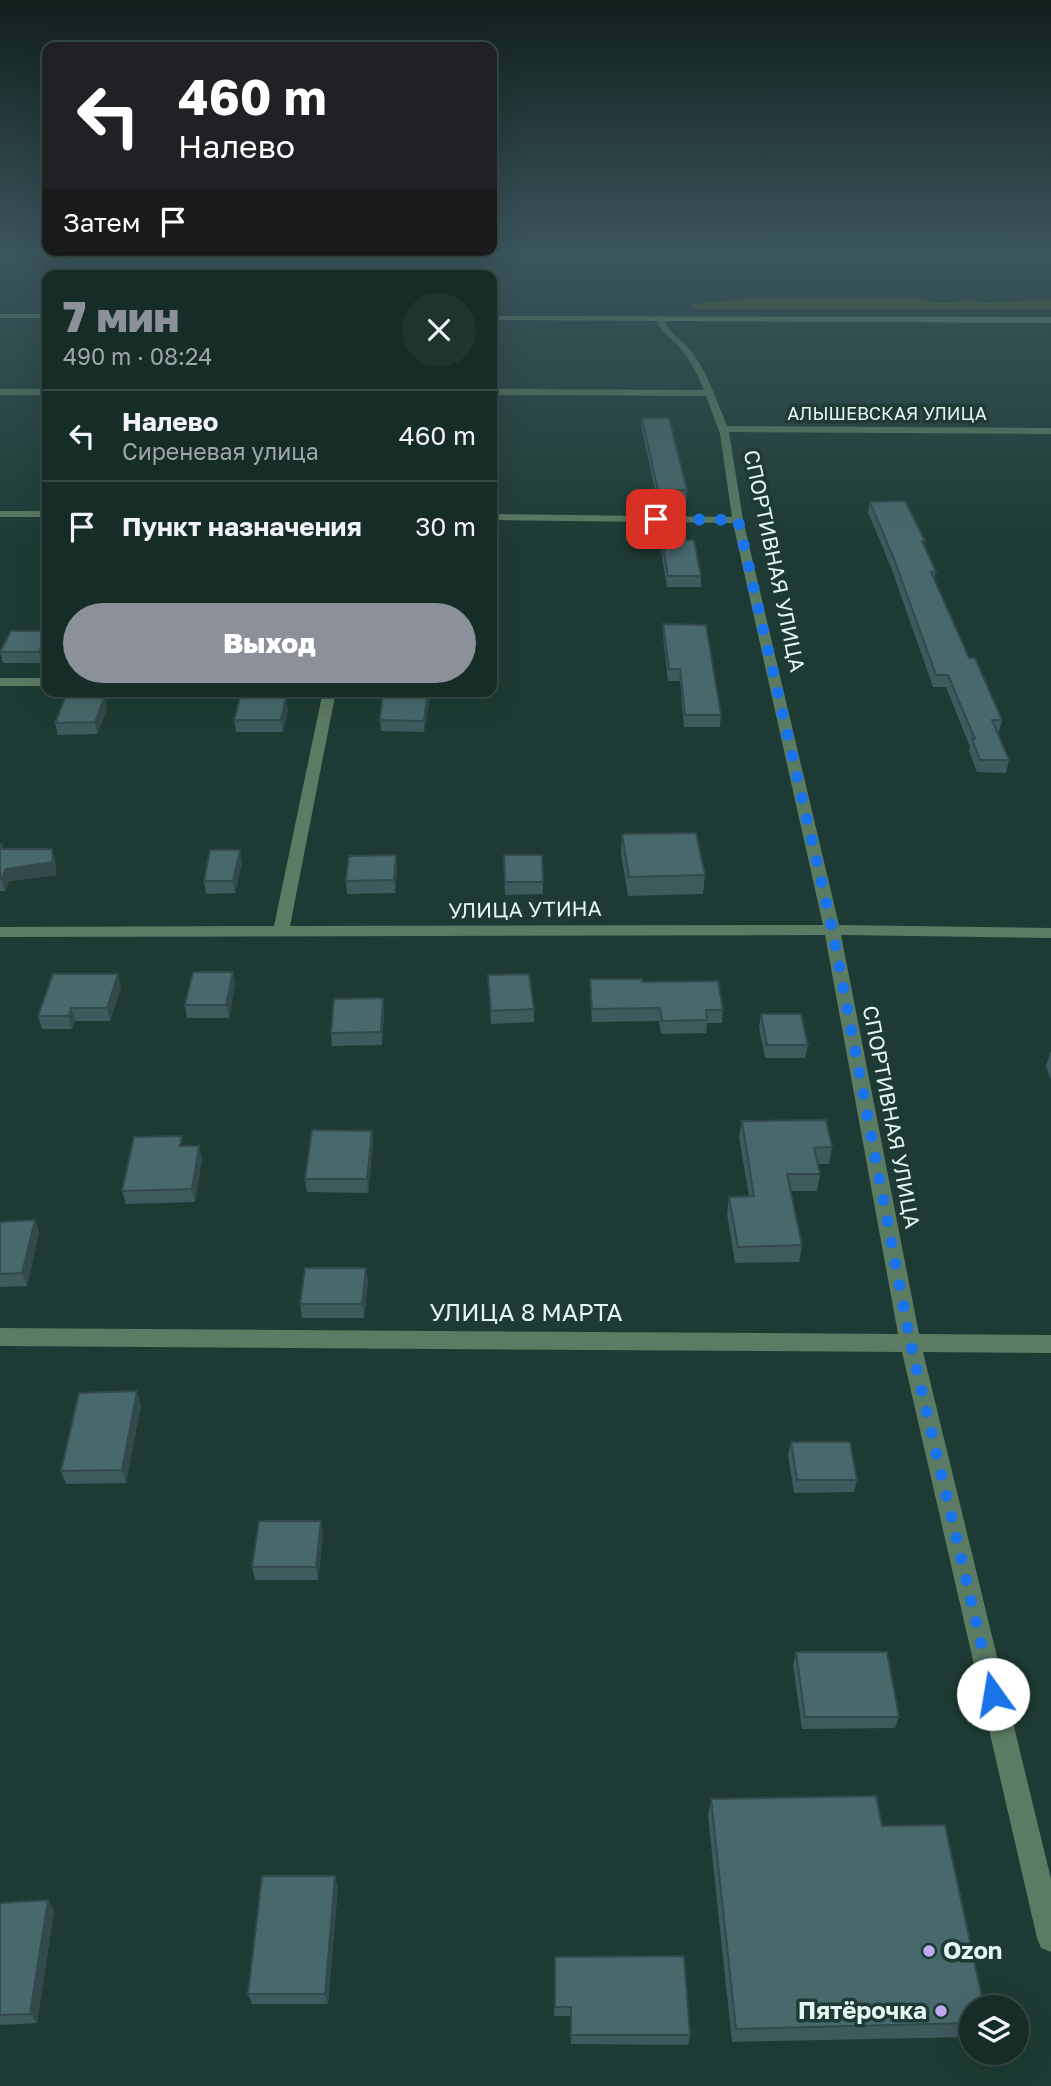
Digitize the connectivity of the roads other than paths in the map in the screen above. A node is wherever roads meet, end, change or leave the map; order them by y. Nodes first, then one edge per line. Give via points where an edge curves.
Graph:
1 (687, 351) edge
2 (0, 391) edge
3 (42, 392) edge
4 (497, 392) edge
5 (711, 393) junction
6 (723, 429) junction
7 (1051, 431) edge
8 (0, 514) edge
9 (42, 514) edge
10 (497, 517) edge
11 (738, 520) junction
12 (0, 682) edge
13 (42, 682) edge
14 (329, 697) edge
15 (832, 928) junction
16 (0, 932) edge
17 (281, 933) junction
18 (1051, 933) edge
19 (0, 1337) edge
20 (910, 1341) junction
21 (1051, 1344) edge
22 (1051, 1938) edge

1 - 5 street, СПОРТИВНАЯ УЛИЦА
2 - 3 street
4 - 5 street
5 - 6 street, СПОРТИВНАЯ УЛИЦА
6 - 7 street, АЛЫШЕВСКАЯ УЛИЦА
6 - 11 street, СПОРТИВНАЯ УЛИЦА
8 - 9 street
10 - 11 street
11 - 15 street, СПОРТИВНАЯ УЛИЦА
12 - 13 street
14 - 17 street
15 - 17 street, УЛИЦА УТИНА
15 - 18 street, УЛИЦА УТИНА
15 - 20 street, СПОРТИВНАЯ УЛИЦА
16 - 17 street, УЛИЦА УТИНА
19 - 20 street, УЛИЦА 8 МАРТА
20 - 21 street, УЛИЦА 8 МАРТА
20 - 22 street, СПОРТИВНАЯ УЛИЦА

